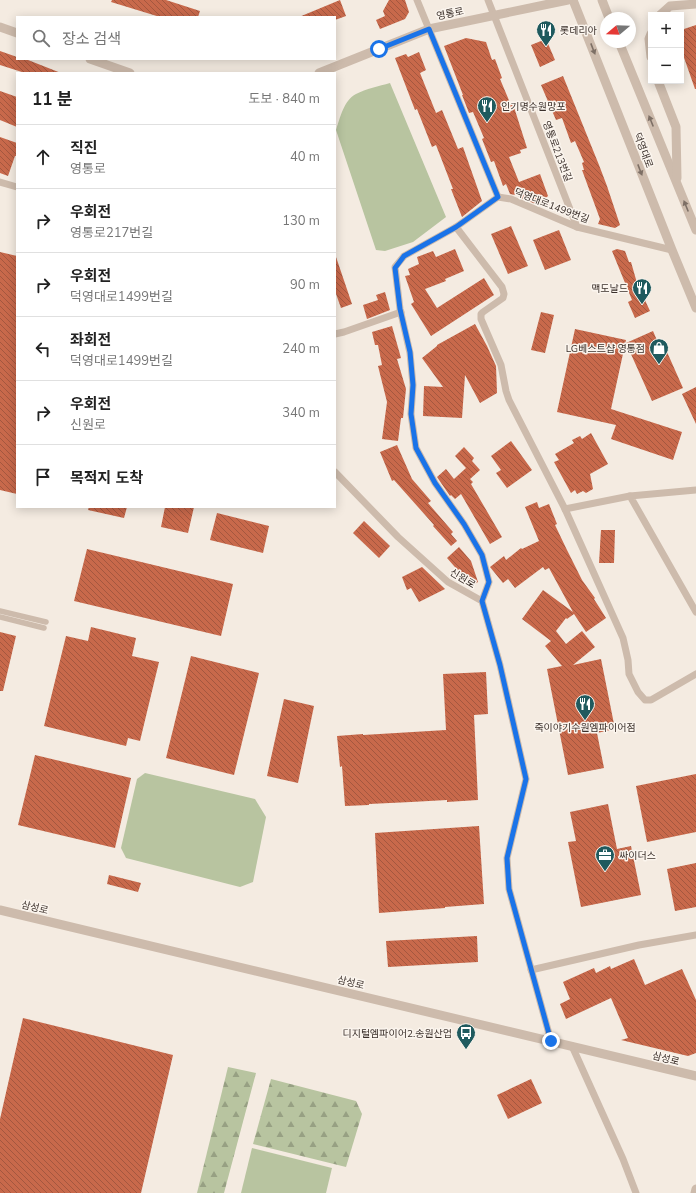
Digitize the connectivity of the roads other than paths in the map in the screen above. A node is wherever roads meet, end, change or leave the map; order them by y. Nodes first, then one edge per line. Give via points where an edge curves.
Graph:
1 (417, 0) edge
2 (488, 0) edge
3 (568, 0) edge
4 (574, 0) edge
5 (602, 0) edge
6 (696, 4) edge
7 (607, 12) edge
8 (663, 12) edge
9 (494, 15) junction
10 (0, 27) edge
11 (429, 29) junction
12 (16, 33) edge
13 (621, 48) edge
14 (92, 60) edge
15 (118, 71) edge
16 (322, 72) edge
17 (659, 84) edge
18 (0, 182) edge
19 (677, 183) junction
20 (16, 187) edge
21 (498, 197) junction
22 (456, 227) junction
23 (577, 227) junction
24 (696, 230) edge
25 (672, 250) junction
26 (696, 308) edge
27 (401, 312) junction
28 (336, 334) edge
29 (336, 473) edge
30 (696, 490) edge
31 (630, 496) junction
32 (565, 509) junction
33 (482, 601) junction
34 (0, 611) edge
35 (696, 612) edge
36 (0, 617) edge
37 (696, 674) edge
38 (0, 910) edge
39 (696, 935) edge
40 (531, 970) junction
41 (551, 1041) junction
42 (572, 1046) junction
43 (696, 1076) edge
44 (696, 1190) edge
45 (636, 1193) edge
46 (695, 1193) edge

1 - 11 street
2 - 9 street, 영통로213번길
3 - 9 street, 영통로
4 -> 25 street, 덕영대로
5 - 7 street
6 - 8 street via 670,6
9 - 11 street, 영통로
9 - 23 street, 영통로213번길
10 - 12 street
11 - 16 street, 영통로
11 - 21 street
19 -> 13 street, 덕영대로
14 - 15 street
17 - 19 street via 676,127
18 - 20 street
24 -> 19 street, 덕영대로
21 - 22 street, 덕영대로1499번길
21 - 23 street, 덕영대로1499번길 via 511,199
22 - 27 street, 덕영대로1499번길 via 404,256 395,268
22 - 32 street via 502,287 503,298 483,312 481,319 501,365 509,400
23 - 25 street, 덕영대로1499번길
25 - 26 street, 덕영대로
27 - 28 street
27 - 33 street, 덕영대로1499번길 via 410,352 413,385 411,414 416,448 435,483 482,555 489,582
29 - 33 street, 신원로 via 398,537 448,582
30 - 31 street
31 - 32 street
31 - 35 street
32 - 37 street via 623,638 629,674 638,692 645,700 651,700
33 - 40 street, 신원로 via 500,665 526,779 507,858 509,889
34 - 36 street via 45,625
38 - 41 street, 삼성로
39 - 40 street via 639,945
40 - 41 street, 신원로
41 - 42 street, 삼성로
42 - 43 street, 삼성로
42 - 45 street
44 - 46 street

